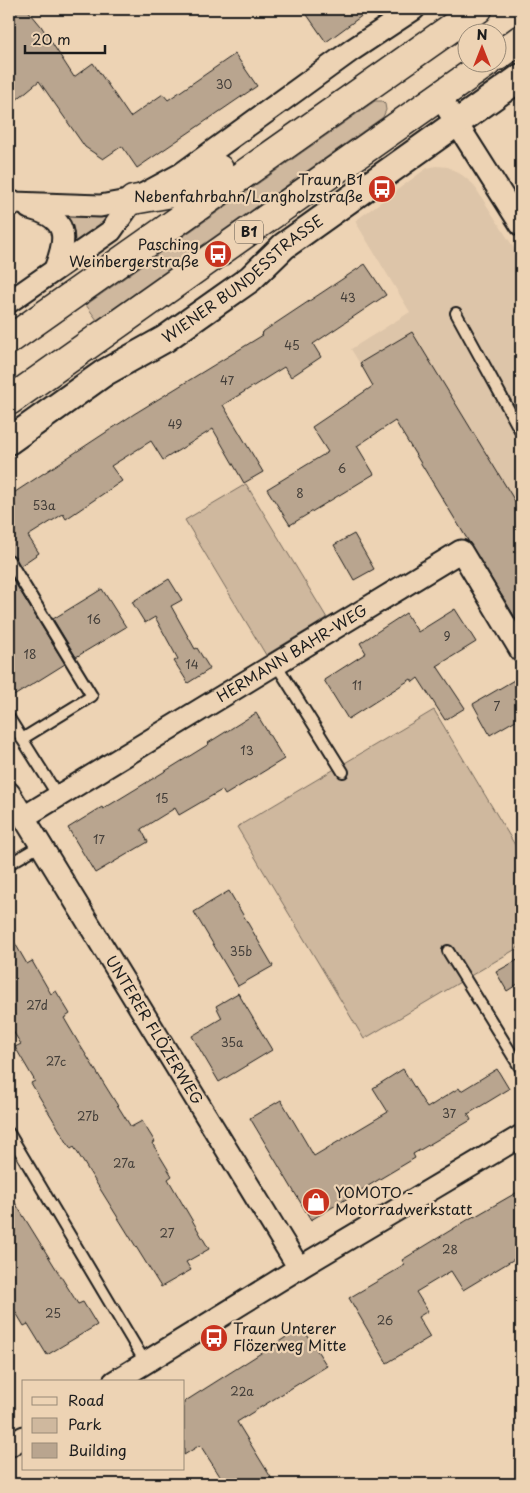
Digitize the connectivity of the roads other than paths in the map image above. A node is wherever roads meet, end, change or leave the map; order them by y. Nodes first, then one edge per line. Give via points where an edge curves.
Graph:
1 (414, 9) edge
2 (474, 9) edge
3 (478, 9) edge
4 (521, 39) edge
5 (508, 49) edge
6 (474, 72) edge
7 (521, 77) edge
8 (440, 97) junction
9 (456, 123) junction
10 (133, 200) junction
11 (11, 203) edge
12 (521, 225) edge
13 (55, 270) junction
14 (9, 302) edge
15 (456, 313) dead end
16 (9, 340) edge
17 (9, 401) edge
18 (521, 432) edge
19 (9, 441) edge
20 (9, 560) edge
21 (521, 652) edge
22 (276, 664) junction
23 (9, 718) edge
24 (22, 739) junction
25 (344, 772) dead end
26 (9, 793) edge
27 (58, 796) junction
28 (24, 817) junction
29 (41, 845) junction
30 (9, 864) edge
31 (448, 950) dead end
32 (521, 1069) edge
33 (9, 1133) edge
34 (521, 1136) edge
35 (299, 1268) junction
36 (145, 1362) junction
37 (117, 1380) edge
38 (22, 1438) edge
39 (9, 1446) edge

1 - 10 street via 181,174
2 - 10 main road via 391,51 189,190
3 - 16 main road
4 - 5 main road
6 - 8 main road, WIENER BUNDESSTRASSE / B1
7 - 9 street, WIENER BUNDESSTRASSE
8 - 9 street
8 - 17 main road, WIENER BUNDESSTRASSE / B1
9 - 12 street
9 - 19 street, WIENER BUNDESSTRASSE via 284,246 250,279 165,339 104,373
10 - 11 street via 100,206
10 - 13 street via 111,231
11 - 13 street via 41,211 60,226 64,240
13 - 14 street
15 - 18 lane
20 - 24 lane via 92,696
21 - 22 street, HERMANN BAHR-WEG via 461,551
22 - 25 lane
22 - 27 street, HERMANN BAHR-WEG
23 - 24 lane
24 - 27 lane
26 - 28 street, UNTERER FLÖZERWEG
27 - 28 street, HERMANN BAHR-WEG
28 - 29 street, UNTERER FLÖZERWEG
29 - 30 lane
29 - 35 street, UNTERER FLÖZERWEG
31 - 32 lane
33 - 36 lane
34 - 35 street
35 - 36 street
36 - 37 street
38 - 39 street

